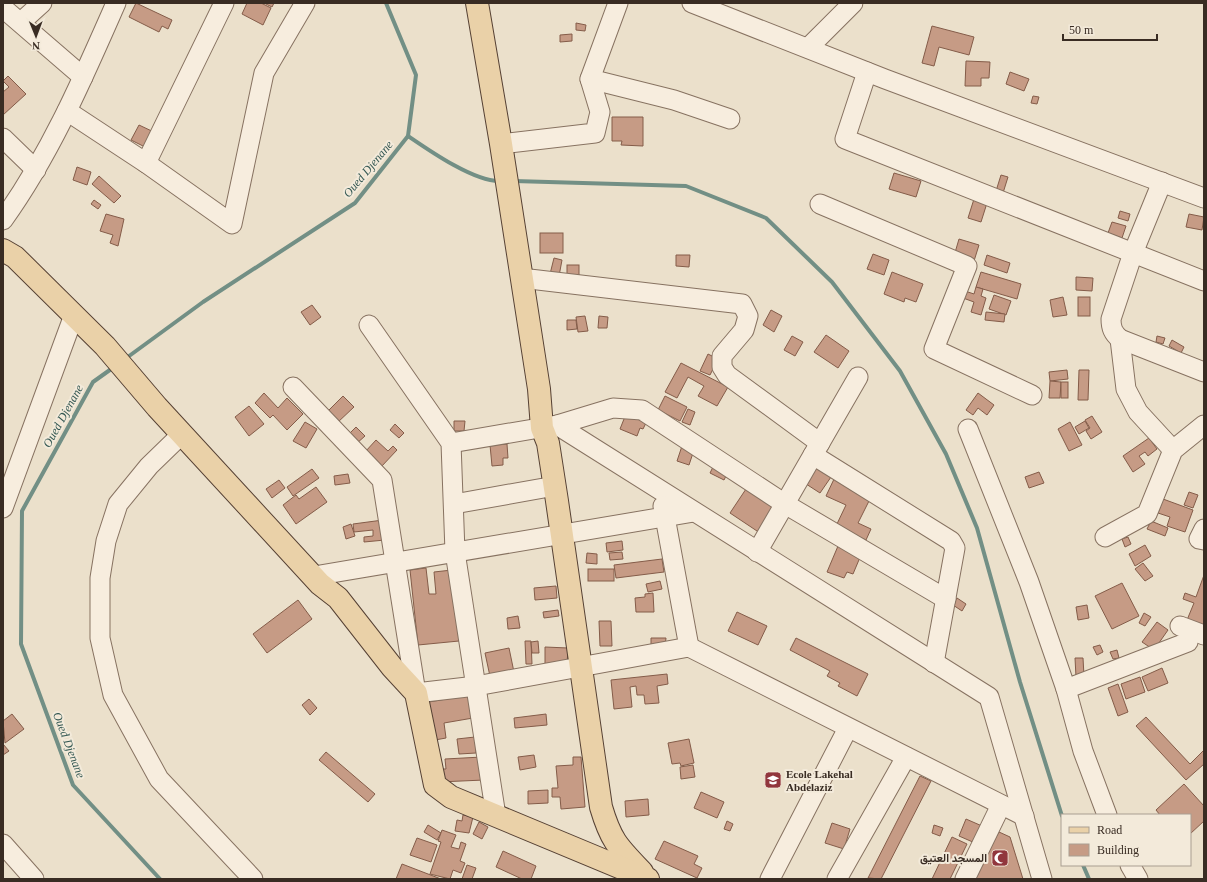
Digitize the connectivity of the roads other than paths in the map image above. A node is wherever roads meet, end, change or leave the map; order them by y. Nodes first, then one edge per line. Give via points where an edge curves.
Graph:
1 (42, 3) edge
2 (116, 3) edge
3 (224, 3) edge
4 (305, 3) edge
5 (478, 3) edge
6 (618, 3) edge
7 (692, 3) edge
8 (853, 3) edge
9 (3, 8) edge
10 (20, 22) junction
11 (808, 48) junction
12 (867, 72) junction
13 (83, 77) junction
14 (590, 79) junction
15 (67, 111) junction
16 (730, 119) dead end
17 (3, 138) edge
18 (502, 149) junction
19 (146, 163) junction
20 (36, 170) junction
21 (1162, 182) junction
22 (1204, 198) edge
23 (820, 204) dead end
24 (3, 220) edge
25 (3, 250) edge
26 (1133, 253) junction
27 (521, 278) junction
28 (1204, 281) edge
29 (74, 315) junction
30 (370, 325) dead end
31 (1120, 338) junction
32 (1204, 372) edge
33 (858, 377) dead end
34 (293, 387) dead end
35 (1032, 395) dead end
36 (1204, 425) edge
37 (549, 426) junction
38 (968, 429) dead end
39 (182, 434) junction
40 (451, 443) junction
41 (817, 449) junction
42 (1173, 450) junction
43 (555, 486) junction
44 (660, 491) junction
45 (5, 497) edge
46 (454, 504) junction
47 (785, 504) junction
48 (694, 512) junction
49 (665, 518) junction
50 (1204, 530) edge
51 (562, 535) junction
52 (1105, 537) dead end
53 (1204, 540) edge
54 (455, 552) junction
55 (757, 552) junction
56 (396, 564) junction
57 (317, 580) junction
58 (946, 599) junction
59 (1191, 634) edge
60 (689, 647) junction
61 (934, 663) junction
62 (581, 668) junction
63 (476, 686) junction
64 (1066, 689) junction
65 (416, 693) junction
66 (424, 725) junction
67 (848, 728) junction
68 (906, 757) junction
69 (1001, 805) junction
70 (1107, 814) edge
71 (496, 816) junction
72 (1024, 816) junction
73 (3, 844) edge
74 (1131, 866) edge
75 (34, 879) edge
76 (253, 879) edge
77 (648, 879) edge
78 (770, 879) edge
79 (837, 879) edge
80 (965, 879) edge
81 (1042, 879) edge
82 (1138, 879) edge

1 - 10 street
2 - 13 street
3 - 19 street
4 - 19 street via 264,73 232,224
5 - 18 main road
6 - 14 street
7 - 11 street
8 - 11 street
9 - 10 street
10 - 13 street
11 - 12 street
12 - 21 street
12 - 26 street via 845,139
13 - 15 street
14 - 16 street via 674,100
14 - 18 street via 600,112 595,133
15 - 19 street
15 - 20 street
17 - 20 street
18 - 27 main road
20 - 24 street
21 - 22 street
21 - 26 street
23 - 35 street via 966,266 934,349
25 - 29 main road via 15,257
26 - 28 street
26 - 31 street via 1111,319 1114,334
27 - 37 main road via 538,389
27 - 41 street via 742,304 748,316 744,330 722,356 722,367 727,375
29 - 39 main road via 105,346
29 - 45 street
30 - 40 street
31 - 32 street
31 - 42 street via 1126,390 1138,412
33 - 41 street
34 - 56 street via 382,480
36 - 42 street
37 - 40 street
37 - 43 main road via 548,443
37 - 44 street
37 - 47 street via 613,408 642,410
38 - 64 street via 1029,582
39 - 57 main road
39 - 76 street via 148,466 118,504 106,541 100,578 100,638 113,695 159,780
40 - 46 street
41 - 47 street
41 - 58 street via 951,541 955,548
42 - 52 street via 1147,514
43 - 46 street
43 - 51 main road
44 - 48 street
44 - 49 street
46 - 54 street
47 - 55 street
47 - 58 street
48 - 49 street
48 - 55 street
49 - 51 street
49 - 60 street
50 - 53 street via 1200,539
51 - 54 street
51 - 62 main road
54 - 56 street
54 - 63 street
55 - 61 street
56 - 57 street
56 - 65 street
57 - 65 main road via 338,598 392,667
57 - 66 main road via 344,625
58 - 61 street
59 - 64 street
60 - 62 street
60 - 67 street
61 - 72 street via 988,697
62 - 63 street
62 - 77 main road via 601,807 608,830 617,847
63 - 65 street
63 - 71 street
64 - 70 street via 1083,751
65 - 66 main road
66 - 71 main road via 435,785 451,797
67 - 68 street
67 - 78 street
68 - 69 street
68 - 79 street
69 - 72 street
69 - 80 street
71 - 77 main road
72 - 81 street
73 - 75 street
74 - 82 street

